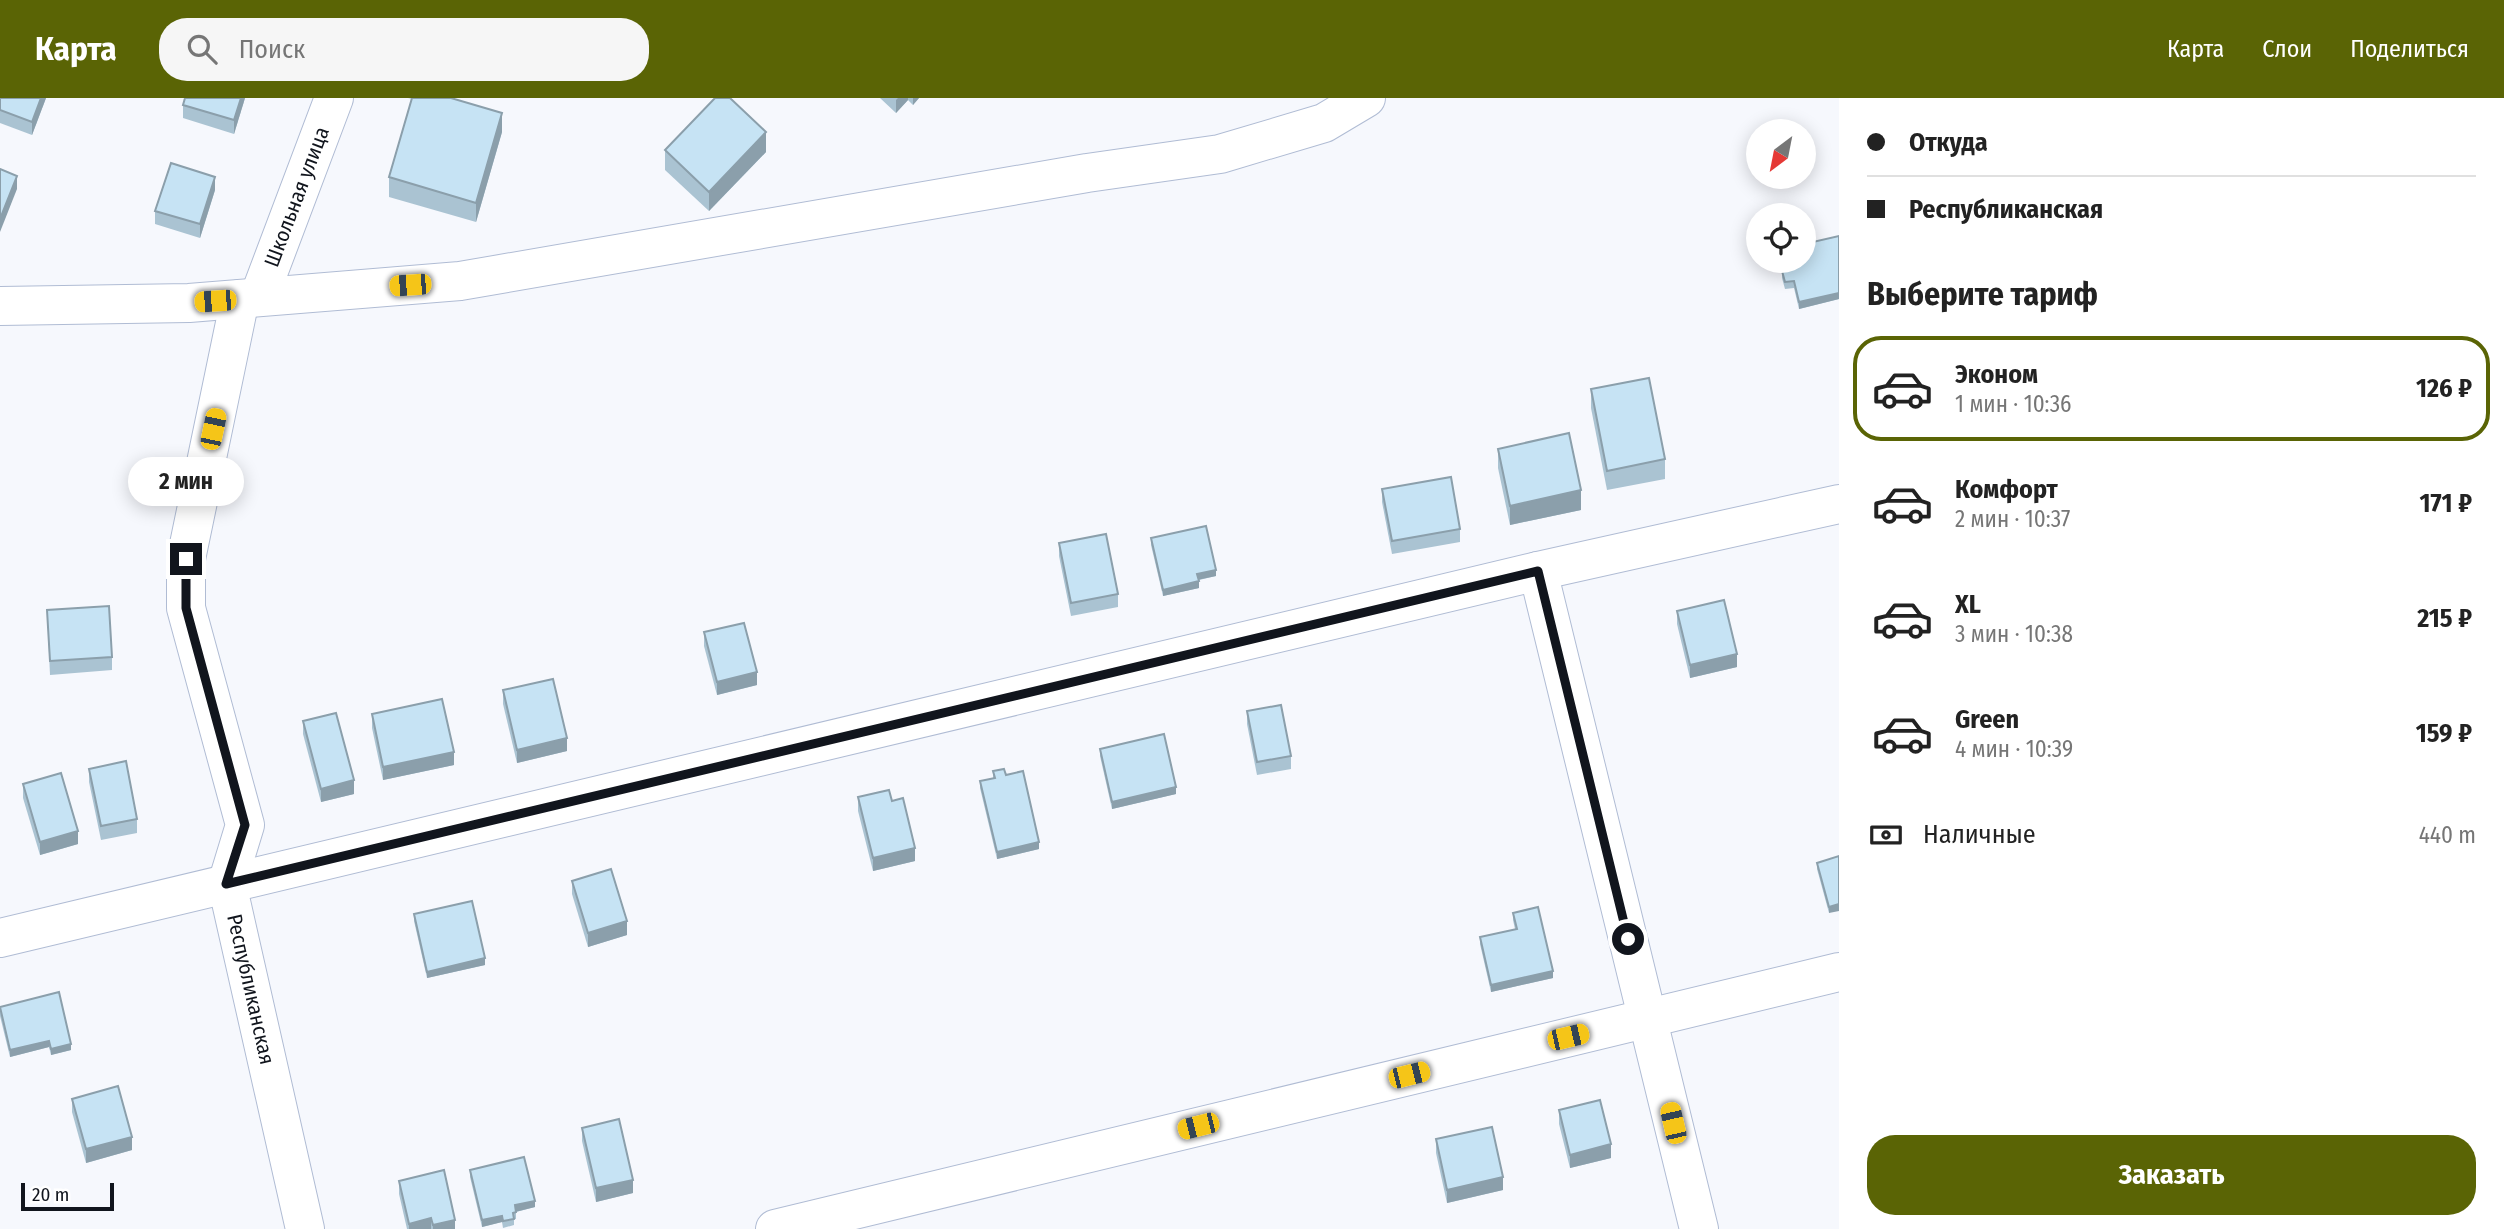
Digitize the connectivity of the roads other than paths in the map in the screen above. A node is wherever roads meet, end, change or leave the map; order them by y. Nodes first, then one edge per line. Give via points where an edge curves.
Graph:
1 (334, 98) edge
2 (1366, 98) edge
3 (250, 298) junction
4 (0, 306) edge
5 (1839, 504) edge
6 (1538, 571) junction
7 (226, 884) junction
8 (0, 938) edge
9 (1839, 972) edge
10 (1647, 1018) junction
11 (305, 1229) edge
12 (775, 1229) edge
13 (1699, 1229) edge

1 - 3 street, Школьная улица
2 - 3 street via 1324,122 1220,154 460,281
3 - 4 street
3 - 7 street, Республиканская via 186,559 186,608 245,825
5 - 6 street
6 - 7 street
6 - 10 street
7 - 8 street
7 - 11 street, Республиканская
9 - 10 street
10 - 12 street
10 - 13 street

